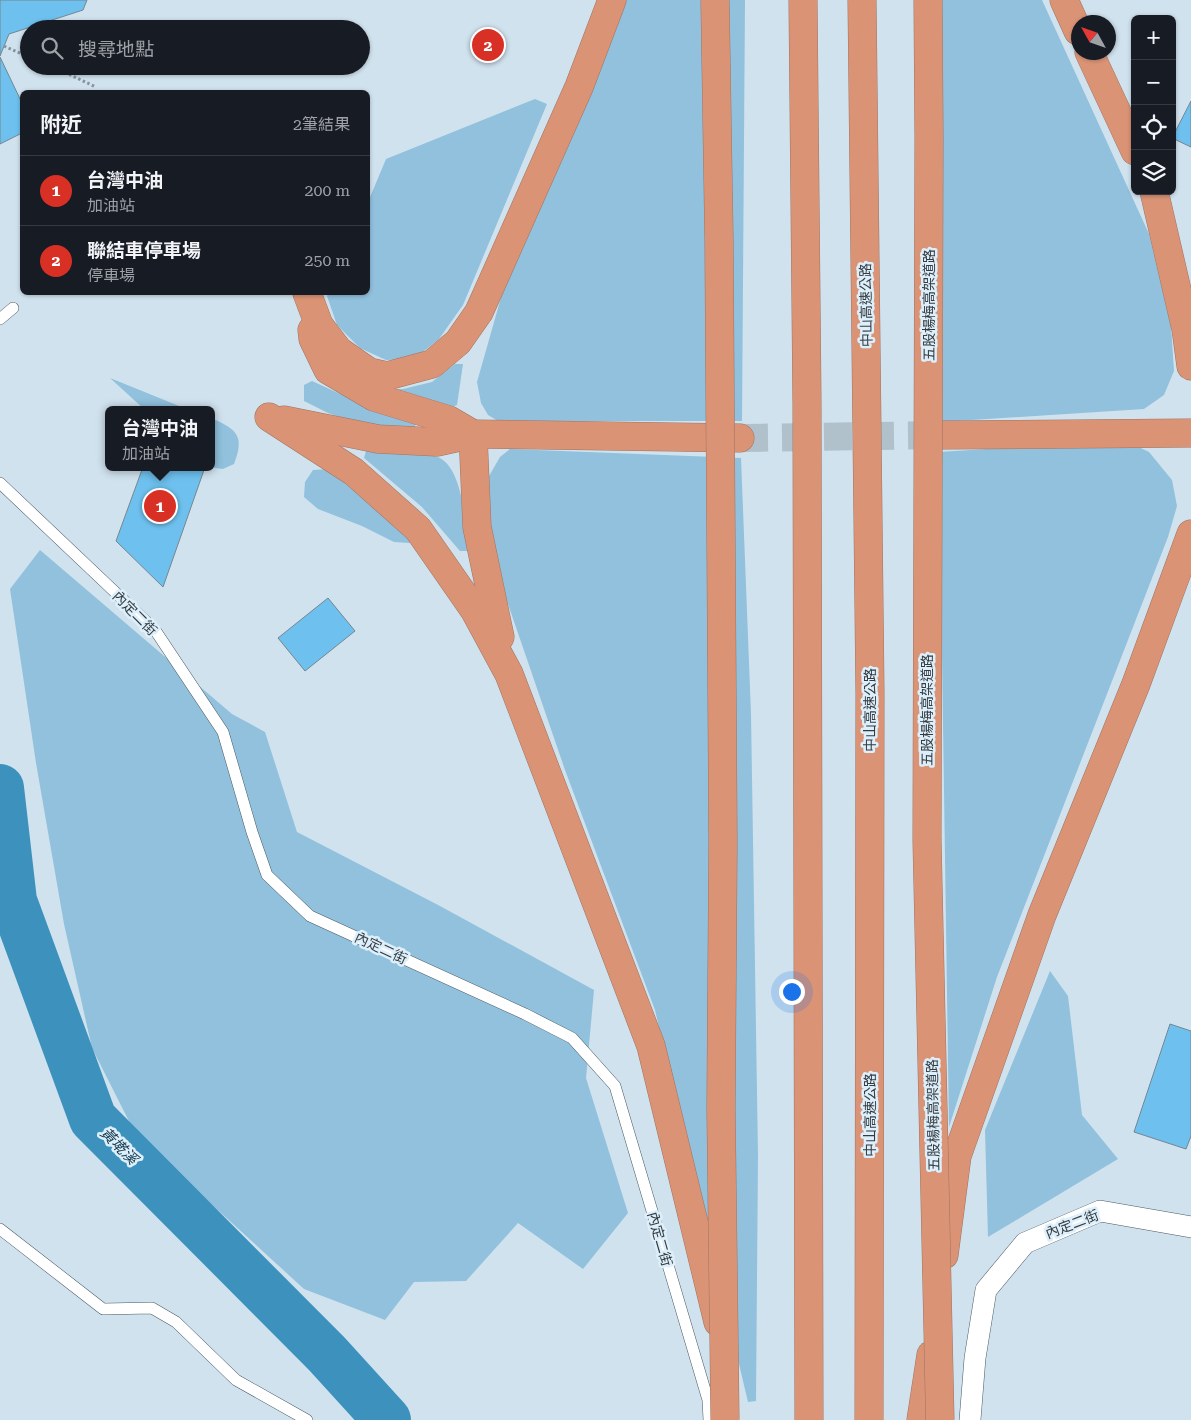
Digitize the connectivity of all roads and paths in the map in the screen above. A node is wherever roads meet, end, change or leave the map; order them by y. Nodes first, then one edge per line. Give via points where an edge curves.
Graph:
1 (612, 0) edge
2 (715, 0) edge
3 (803, 0) edge
4 (862, 0) edge
5 (928, 0) edge
6 (1064, 0) edge
7 (1071, 16) edge
8 (4, 46) dead end
9 (20, 52) edge
10 (1093, 60) edge
11 (70, 75) edge
12 (96, 87) dead end
13 (1135, 150) edge
14 (1155, 195) edge
15 (307, 295) edge
16 (308, 295) edge
17 (13, 308) dead end
18 (0, 319) edge
19 (1191, 366) edge
20 (1191, 432) edge
21 (473, 434) junction
22 (942, 435) tunnel mouth
23 (740, 438) tunnel mouth
24 (0, 483) edge
25 (1191, 534) edge
26 (509, 674) junction
27 (1191, 1227) edge
28 (0, 1229) edge
29 (307, 1420) edge
30 (709, 1420) edge
31 (725, 1420) edge
32 (736, 1420) edge
33 (809, 1420) edge
34 (869, 1420) edge
35 (921, 1420) edge
36 (940, 1420) edge
37 (970, 1420) edge

1 - 16 highway via 579,87 479,312 458,342 432,364 387,376 369,372 339,351 319,325
2 - 31 highway, bridge via 720,239 721,1108
3 - 33 highway
4 - 34 highway, 中山高速公路 via 870,693
5 - 36 highway, 五股楊梅高架道路, bridge via 927,840
6 - 7 highway
8 - 9 path
10 - 13 highway
11 - 12 path
14 - 19 highway via 1186,329
15 - 21 highway via 313,340 328,370 374,398 449,420
17 - 18 lane
20 - 22 highway
21 - 23 highway
21 - 26 highway via 477,527
21 - 26 highway via 437,442 378,439 269,417 354,472 418,529 475,611
24 - 30 lane, 內定二街 via 154,630 223,732 267,875 310,916 572,1038 615,1086 708,1400
25 - 35 highway via 1136,684 1042,915 957,1156
26 - 32 highway via 651,1046 730,1372
27 - 37 street, 內定二街 via 1100,1211 1025,1243 986,1290 974,1358
28 - 29 lane via 103,1309 152,1308 176,1322 236,1380

